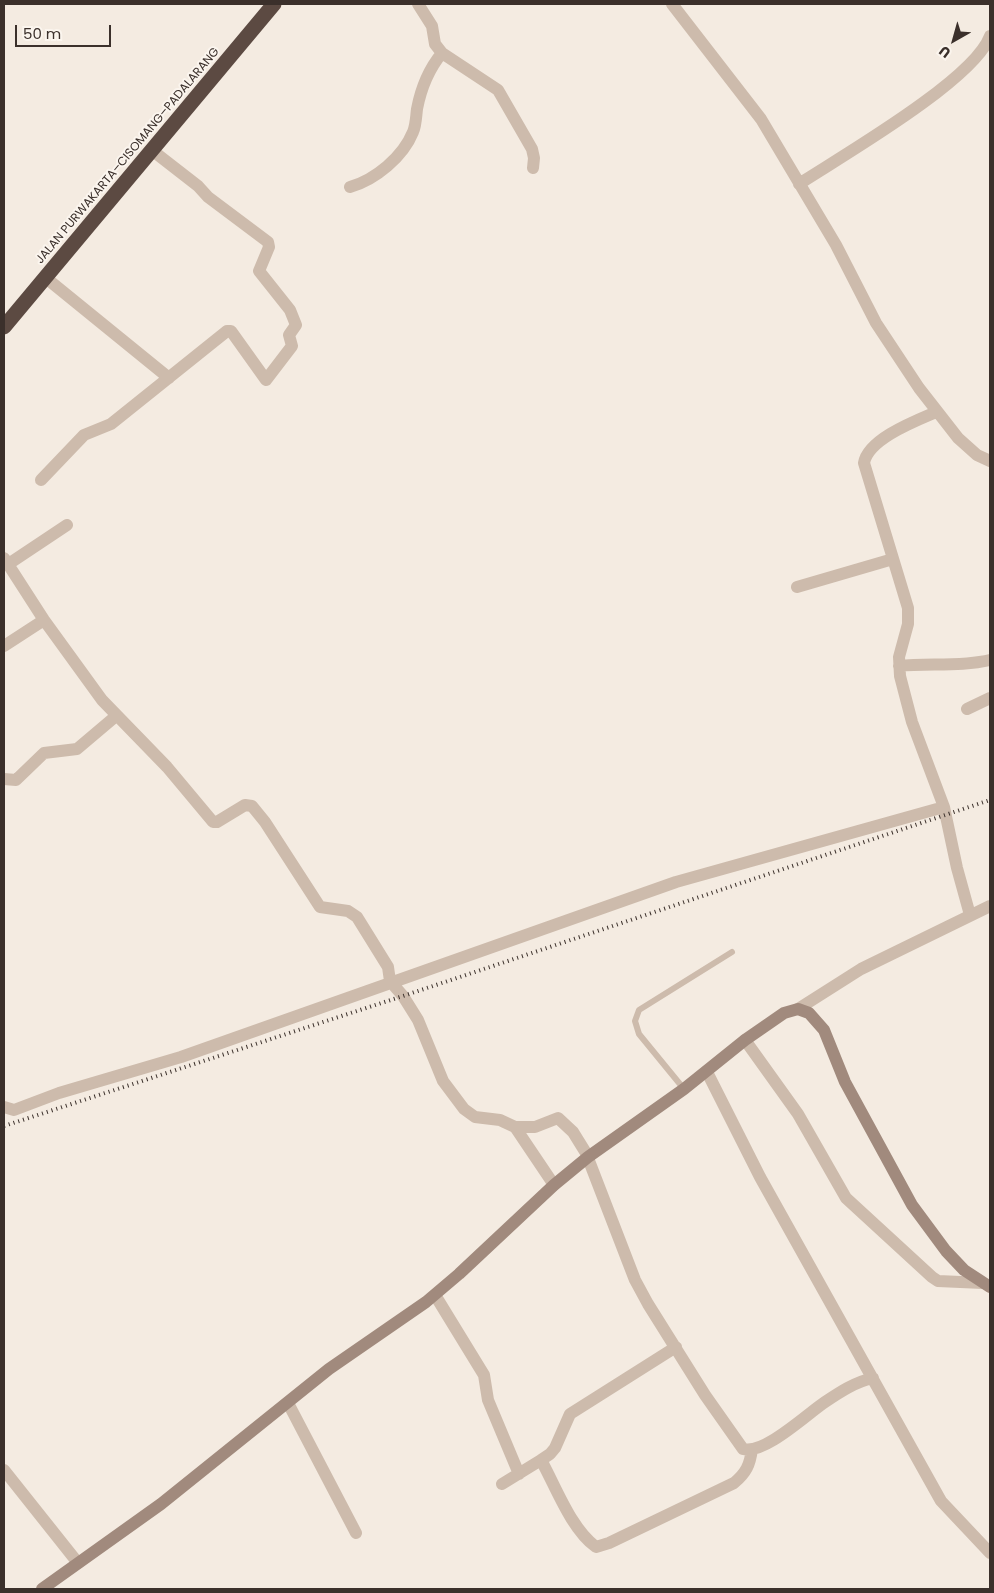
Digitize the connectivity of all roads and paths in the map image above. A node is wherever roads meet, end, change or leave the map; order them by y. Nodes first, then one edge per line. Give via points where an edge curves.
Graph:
1 (274, 4) edge
2 (418, 4) edge
3 (672, 4) edge
4 (990, 36) edge
5 (442, 53) junction
6 (153, 151) junction
7 (533, 168) dead end
8 (799, 184) junction
9 (350, 187) dead end
10 (46, 278) junction
11 (5, 323) edge
12 (169, 378) junction
13 (936, 412) junction
14 (990, 461) edge
15 (41, 480) dead end
16 (67, 525) dead end
17 (893, 559) junction
18 (5, 561) edge
19 (797, 587) dead end
20 (44, 620) junction
21 (4, 646) edge
22 (990, 660) edge
23 (899, 666) junction
24 (990, 698) edge
25 (967, 709) dead end
26 (116, 716) junction
27 (4, 779) edge
28 (944, 807) junction
29 (990, 906) edge
30 (970, 915) junction
31 (732, 952) dead end
32 (390, 982) junction
33 (798, 1009) junction
34 (745, 1040) junction
35 (707, 1072) junction
36 (684, 1089) junction
37 (4, 1107) edge
38 (516, 1127) junction
39 (588, 1158) junction
40 (554, 1186) junction
41 (986, 1285) edge
42 (435, 1295) junction
43 (676, 1347) junction
44 (873, 1378) junction
45 (288, 1403) junction
46 (752, 1449) junction
47 (541, 1460) junction
48 (4, 1470) edge
49 (519, 1474) junction
50 (502, 1484) dead end
51 (356, 1533) dead end
52 (990, 1553) edge
53 (78, 1563) junction
54 (42, 1589) edge

1 - 6 highway, JALAN PURWAKARTA–CISOMANG–PADALARANG
2 - 5 street via 432,26 435,44
3 - 8 street via 761,119
4 - 8 street via 988,43 967,67 948,84
5 - 7 street via 498,90 532,149
5 - 9 street via 425,79 408,142 375,176
6 - 10 highway, JALAN PURWAKARTA–CISOMANG–PADALARANG
6 - 12 street via 268,242 259,271 290,310 296,324 289,335 292,346 267,380 229,330
8 - 13 street via 892,348
10 - 11 highway, JALAN PURWAKARTA–CISOMANG–PADALARANG
10 - 12 street
12 - 15 street via 111,424 84,435
13 - 14 street via 958,438 977,455
13 - 17 street via 890,435 866,454 864,463
16 - 18 street
17 - 19 street
17 - 23 street via 908,608
18 - 20 street
20 - 21 street
20 - 26 street
22 - 23 street via 974,664
23 - 28 street via 912,722
24 - 25 street
26 - 27 street via 76,749 44,753 16,780
26 - 32 street via 167,767 213,822 245,805 252,806 320,907 348,910 357,916 388,967
28 - 30 street
28 - 32 street via 676,882
29 - 30 street
30 - 33 street via 861,969
31 - 36 lane via 638,1010 635,1021 639,1034
32 - 37 street via 180,1057 59,1093 14,1110
32 - 38 street via 418,1020 443,1081 459,1104 475,1117 500,1120
33 - 34 street via 773,1019
33 - 41 street via 809,1014 824,1030 846,1082 912,1205 946,1251 964,1270
34 - 35 street
34 - 41 street via 798,1114 846,1198 938,1281
35 - 36 street
35 - 44 street via 760,1176
36 - 39 street
38 - 39 street via 530,1128 558,1118 573,1132
38 - 40 street
39 - 40 street
39 - 43 street via 635,1280
40 - 42 street
42 - 45 street via 329,1369
42 - 49 street via 484,1375 488,1400
43 - 46 street via 744,1449
43 - 47 street via 570,1414 554,1448
44 - 46 street via 845,1389 766,1444
44 - 52 street via 941,1501
45 - 51 street
45 - 53 street via 161,1504
46 - 47 street via 746,1471 734,1483 596,1547 578,1527
47 - 49 street
48 - 53 street
49 - 50 street
53 - 54 street

